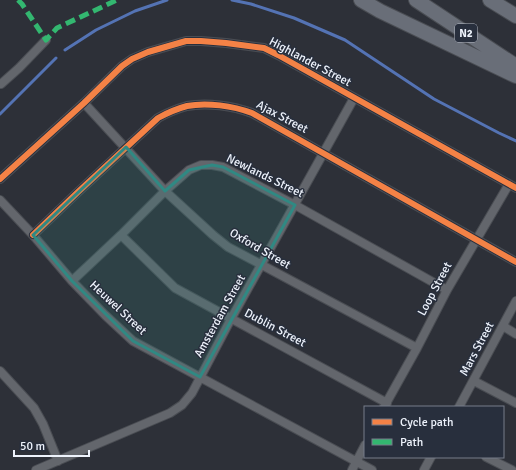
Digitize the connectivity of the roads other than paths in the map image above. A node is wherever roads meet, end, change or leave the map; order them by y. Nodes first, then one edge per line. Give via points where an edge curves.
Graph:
1 (360, 0) edge
2 (416, 0) edge
3 (490, 0) edge
4 (508, 0) edge
5 (516, 6) edge
6 (516, 16) edge
7 (46, 40) dead end
8 (516, 66) edge
9 (516, 76) edge
10 (0, 83) edge
11 (354, 98) junction
12 (84, 103) junction
13 (126, 147) junction
14 (324, 153) junction
15 (0, 179) edge
16 (512, 186) edge
17 (165, 191) junction
18 (0, 200) edge
19 (295, 205) junction
20 (32, 235) junction
21 (121, 235) junction
22 (476, 239) junction
23 (516, 262) edge
24 (262, 265) junction
25 (72, 281) junction
26 (447, 290) junction
27 (516, 301) edge
28 (231, 319) junction
29 (503, 326) junction
30 (516, 334) edge
31 (417, 348) junction
32 (0, 371) edge
33 (200, 377) junction
34 (474, 381) junction
35 (516, 403) edge
36 (386, 405) edge
37 (460, 406) edge
38 (364, 447) edge
39 (430, 458) edge
40 (488, 458) edge
41 (58, 461) junction
42 (357, 462) junction
43 (36, 470) edge
44 (352, 470) edge
45 (372, 470) edge
46 (424, 470) edge
47 (512, 470) edge

1 - 9 highway
2 - 8 highway, N2
3 - 6 highway
4 - 5 highway
7 - 10 street
11 - 12 street, Highlander Street via 264,48 220,42 186,41 132,59
11 - 14 street, Amsterdam Street
11 - 16 street, Highlander Street
12 - 13 street, Oxford Street
12 - 15 street, Highlander Street
13 - 14 street, Ajax Street via 158,118 171,111 188,106 212,105 252,112
13 - 17 street, Oxford Street
13 - 20 street, Ajax Street
14 - 19 street, Amsterdam Street
14 - 22 street, Ajax Street
16 - 22 street, Loop Street
17 - 19 street, Newlands Street via 189,170 201,165 212,165 223,167
17 - 21 street, Newlands Street
17 - 24 street, Oxford Street via 228,247
18 - 20 street, Heuwel Street
19 - 24 street, Amsterdam Street
19 - 26 street, Newlands Street
20 - 25 street, Heuwel Street
21 - 25 street, Newlands Street
21 - 28 street, Dublin Street via 175,288
22 - 23 street, Ajax Street
22 - 26 street, Loop Street
24 - 28 street, Amsterdam Street
24 - 31 street, Oxford Street
25 - 33 street, Heuwel Street via 133,341
26 - 31 street, Loop Street
27 - 29 street, Mars Street
28 - 33 street, Amsterdam Street
28 - 36 street, Dublin Street
29 - 30 street
29 - 34 street, Mars Street
31 - 36 street, Loop Street
32 - 41 street via 34,408
33 - 41 street, Amsterdam Street via 182,405 170,413
33 - 42 street, Heuwel Street
34 - 35 street
34 - 37 street, Mars Street
38 - 42 street
39 - 46 street
40 - 47 street
41 - 43 street, Amsterdam Street
42 - 44 street
42 - 45 street, Heuwel Street

